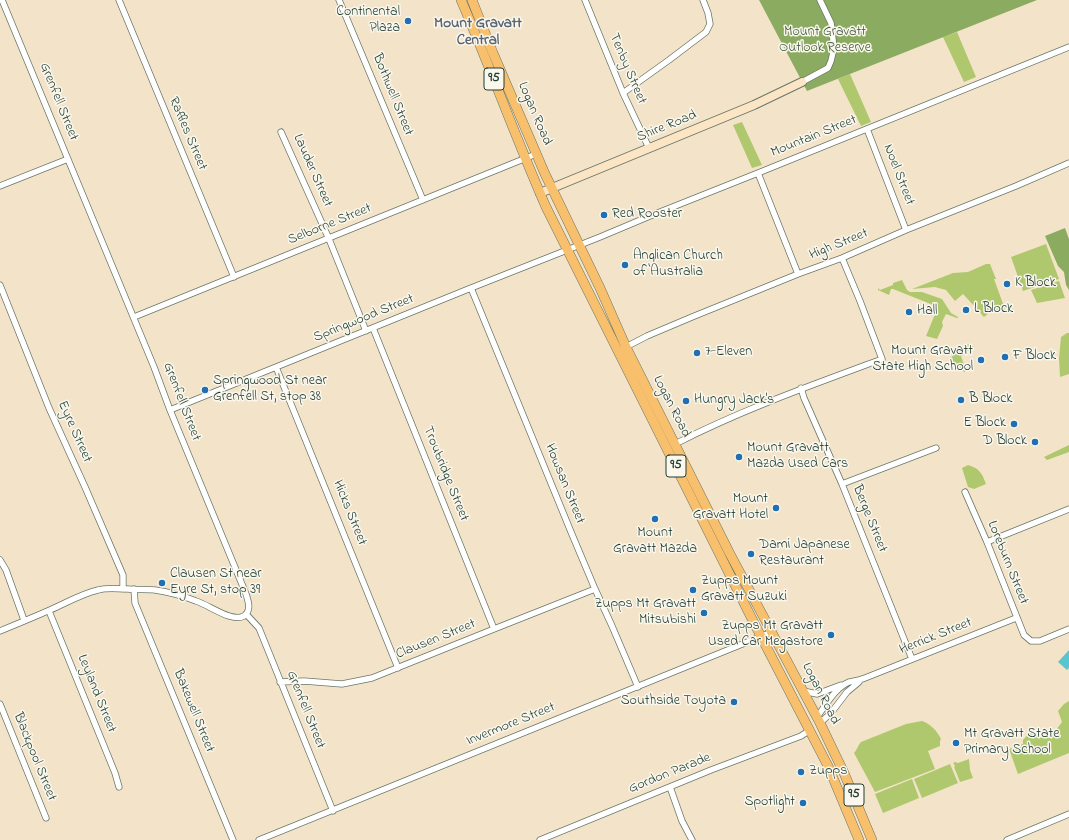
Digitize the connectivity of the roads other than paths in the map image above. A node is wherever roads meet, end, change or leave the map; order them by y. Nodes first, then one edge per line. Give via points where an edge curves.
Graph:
1 (2, 0) edge
2 (119, 0) edge
3 (339, 0) edge
4 (461, 0) edge
5 (472, 0) edge
6 (585, 0) edge
7 (703, 0) edge
8 (820, 0) edge
9 (1069, 46) edge
10 (802, 82) joint
11 (623, 92) junction
12 (867, 129) junction
13 (281, 132) dead end
14 (649, 148) junction
15 (536, 154) junction
16 (68, 159) junction
17 (526, 159) junction
18 (1069, 163) edge
19 (758, 173) junction
20 (0, 186) edge
21 (551, 188) junction
22 (540, 193) junction
23 (423, 200) junction
24 (906, 230) junction
25 (329, 238) junction
26 (580, 246) junction
27 (568, 250) junction
28 (842, 258) junction
29 (798, 274) junction
30 (234, 277) junction
31 (0, 286) edge
32 (471, 288) junction
33 (134, 317) junction
34 (373, 328) junction
35 (366, 331) junction
36 (622, 349) junction
37 (276, 367) junction
38 (801, 388) junction
39 (170, 410) junction
40 (674, 444) junction
41 (936, 448) dead end
42 (842, 484) junction
43 (965, 492) dead end
44 (1069, 509) edge
45 (987, 542) junction
46 (0, 560) edge
47 (123, 589) junction
48 (134, 589) junction
49 (595, 589) junction
50 (49, 611) junction
51 (246, 614) junction
52 (1016, 618) junction
53 (24, 620) junction
54 (494, 629) junction
55 (1069, 629) edge
56 (0, 631) edge
57 (772, 632) junction
58 (762, 636) junction
59 (912, 659) junction
60 (398, 668) junction
61 (865, 678) junction
62 (280, 682) junction
63 (849, 682) junction
64 (638, 687) junction
65 (803, 691) junction
66 (0, 704) edge
67 (818, 720) junction
68 (810, 730) junction
69 (119, 787) dead end
70 (670, 787) junction
71 (332, 811) junction
72 (1069, 814) edge
73 (46, 818) dead end
74 (233, 840) edge
75 (259, 840) edge
76 (540, 840) edge
77 (692, 840) edge
78 (859, 840) edge
79 (872, 840) edge
80 (1007, 840) edge

1 - 16 street, Grenfell Street
2 - 30 street, Raffles Street
3 - 23 street, Bothwell Street
4 - 17 main road, Logan Road / 95
5 - 15 main road, Logan Road / 95
6 - 11 street, Tenby Street
7 - 11 street via 710,24 706,32
8 - 10 street via 831,23 834,48 828,68
9 - 12 street, Mountain Street
10 - 14 street, Shire Road via 754,106
11 - 14 street, Tenby Street
12 - 19 street, Mountain Street
12 - 24 street, Noel Street
13 - 25 street, Lauder Street
14 - 21 street, Shire Road
15 - 17 street, Selborne Street
15 - 21 main road, Logan Road / 95
16 - 20 street
16 - 33 street, Grenfell Street
17 - 22 main road, Logan Road / 95
17 - 23 street, Selborne Street
18 - 24 street, High Street
19 - 26 street, Mountain Street
19 - 29 street
21 - 22 street, Shire Road
21 - 26 main road, Logan Road / 95
22 - 27 main road, Logan Road / 95
23 - 25 street, Selborne Street
24 - 28 street, High Street
25 - 30 street, Selborne Street
25 - 35 street, Lauder Street
26 - 27 street, Mountain Street
26 - 36 main road, Logan Road / 95 via 603,295
27 - 32 street, Springwood Street
27 - 36 main road, Logan Road / 95
28 - 29 street, High Street
28 - 38 street via 882,359
29 - 36 street, High Street via 647,336
30 - 33 street, Selborne Street
31 - 47 street, Eyre Street via 49,408 123,575
32 - 34 street, Springwood Street
32 - 49 street, Howsan Street
33 - 39 street, Grenfell Street
34 - 35 street, Springwood Street
34 - 54 street, Troubridge Street
35 - 37 street, Springwood Street
36 - 40 main road, Logan Road / 95
36 - 58 main road, Logan Road / 95
37 - 39 street, Springwood Street
37 - 60 street, Hicks Street
38 - 40 street
38 - 42 street, Berge Street
39 - 51 street, Grenfell Street via 246,594 249,605
40 - 57 main road, Logan Road / 95
41 - 42 street
42 - 59 street, Berge Street
43 - 45 street, Loreburn Street
44 - 45 street
45 - 52 street, Loreburn Street
46 - 53 street
47 - 48 street
47 - 50 street via 98,589
48 - 51 street via 153,590 183,597 233,618
48 - 74 street, Bakewell Street via 135,603
49 - 54 street, Clausen Street
49 - 64 street, Howsan Street
50 - 53 street
50 - 69 street, Leyland Street
51 - 62 street, Grenfell Street via 259,628
52 - 55 street, Loreburn Street via 1023,634 1031,640 1040,641
52 - 59 street, Herrick Street
53 - 56 street
54 - 60 street, Clausen Street
57 - 58 street, Invermore Street
57 - 65 main road, Logan Road / 95
58 - 64 street, Invermore Street
58 - 68 main road, Logan Road / 95
59 - 61 street, Herrick Street
60 - 62 street, Clausen Street via 372,678 342,684
61 - 63 street, Herrick Street
61 - 67 street, Herrick Street via 847,692 831,713
62 - 71 street, Grenfell Street
63 - 65 street via 817,694
63 - 67 street, Herrick Street via 838,690
64 - 71 street, Invermore Street
65 - 67 main road, Logan Road / 95
66 - 73 street, Blackpool Street
67 - 68 main road
67 - 79 main road, Logan Road / 95 via 850,785
68 - 70 street, Gordon Parade
68 - 78 main road, Logan Road / 95
70 - 76 street, Gordon Parade
70 - 77 street
71 - 75 street, Invermore Street
72 - 80 street

